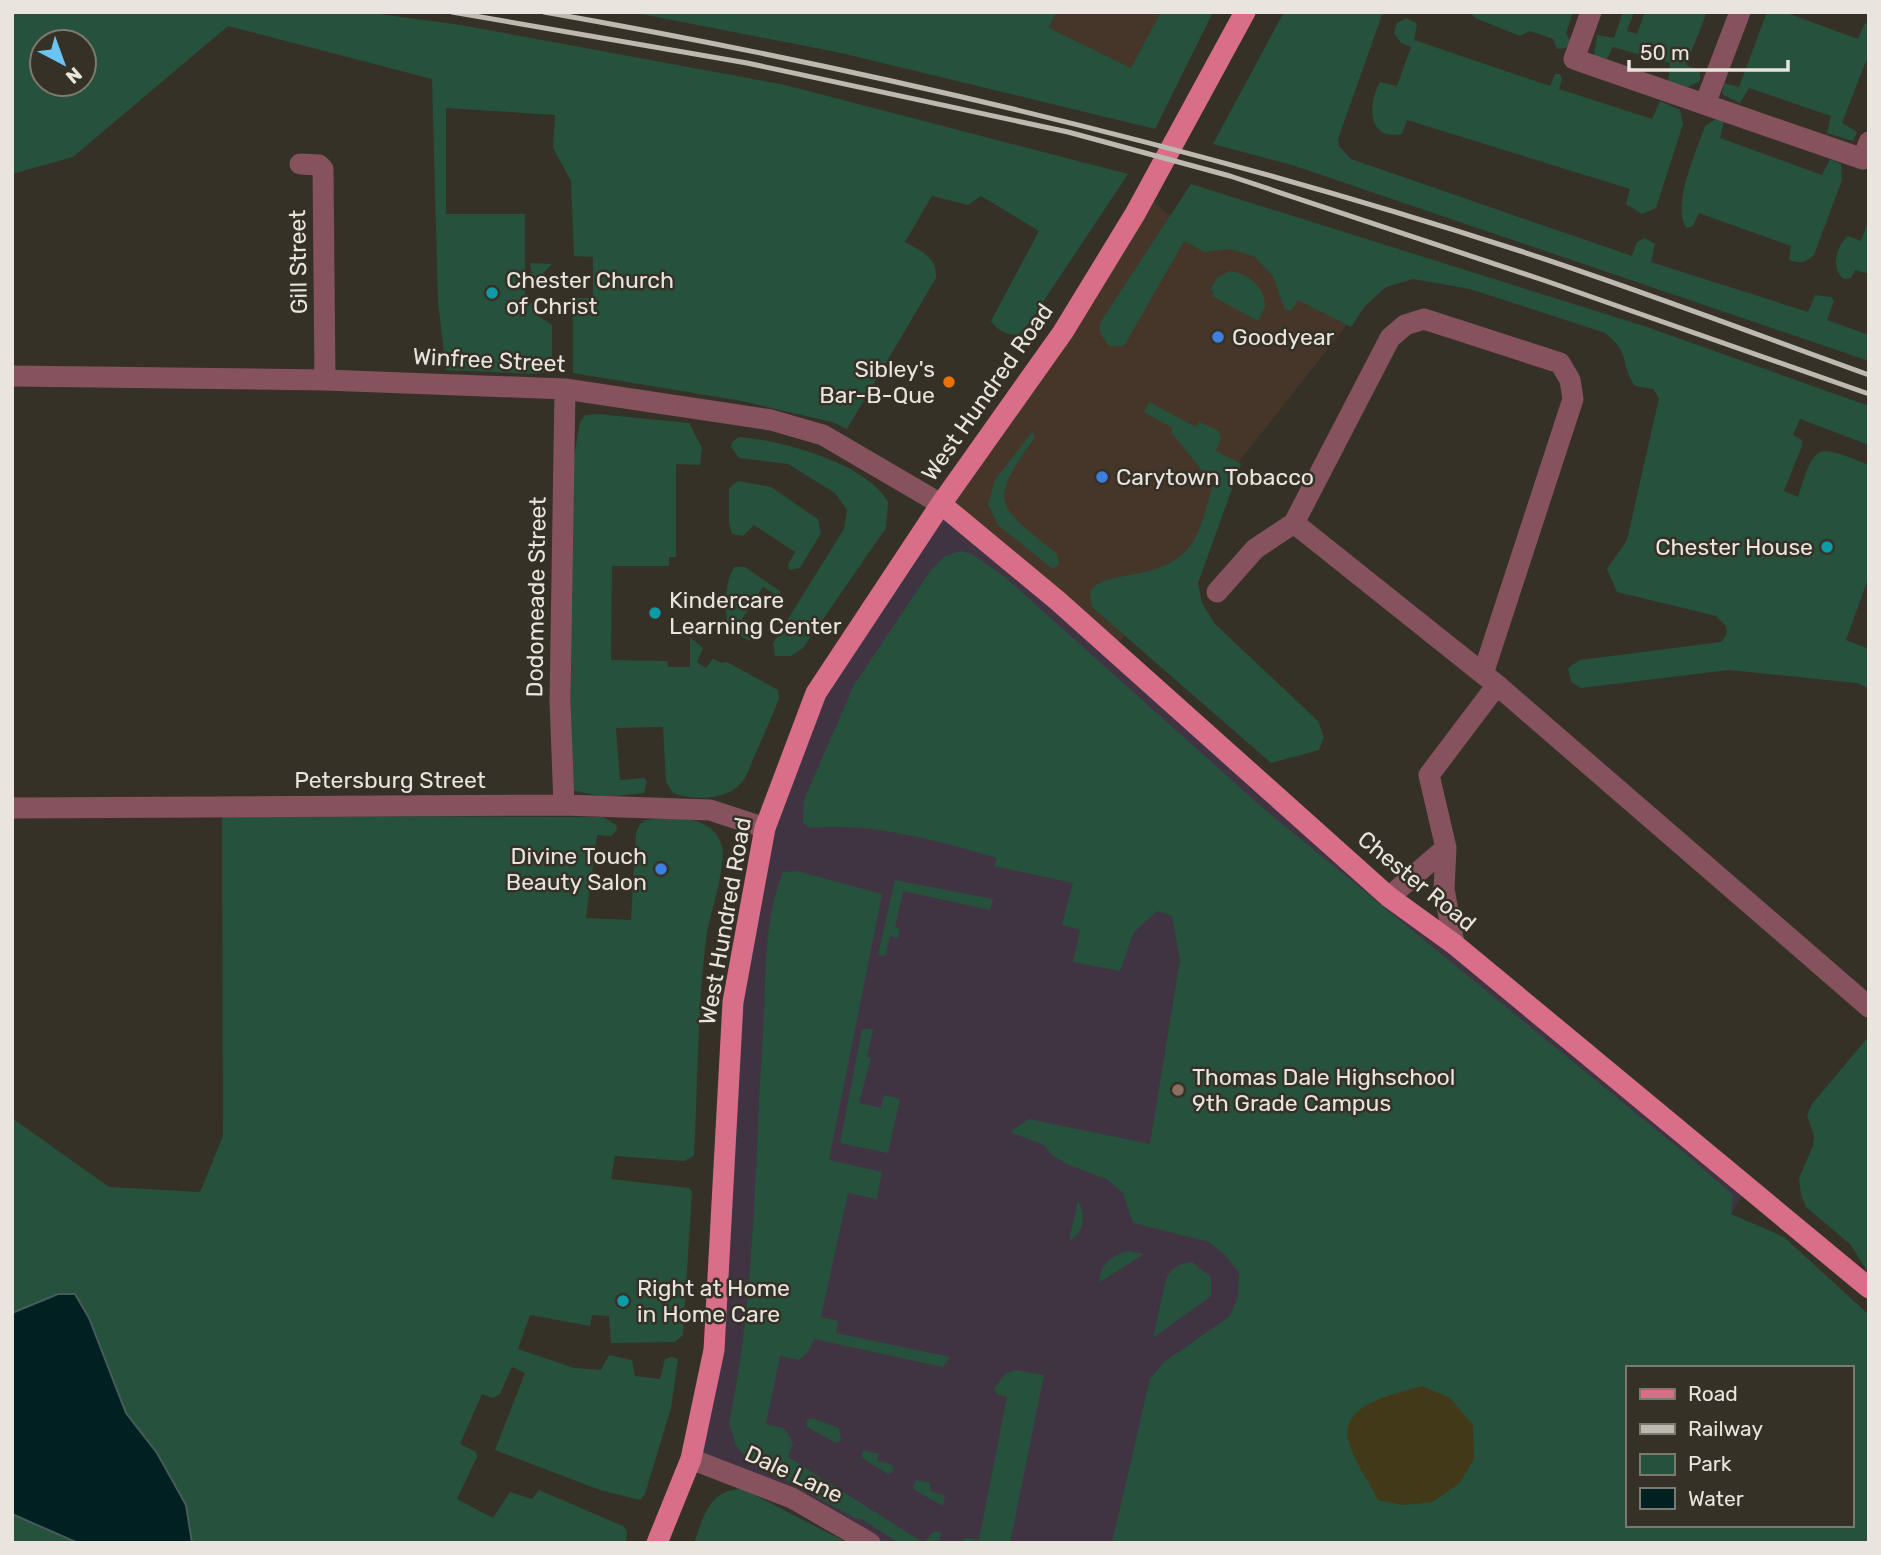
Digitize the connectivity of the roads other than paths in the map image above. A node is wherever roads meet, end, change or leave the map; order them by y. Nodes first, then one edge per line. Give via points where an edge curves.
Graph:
1 (1245, 12) edge
2 (1591, 12) edge
3 (1740, 12) edge
4 (1705, 104) junction
5 (1869, 142) edge
6 (300, 164) dead end
7 (12, 376) edge
8 (325, 380) junction
9 (565, 389) junction
10 (941, 503) junction
11 (1294, 523) junction
12 (1217, 592) dead end
13 (1490, 679) junction
14 (564, 805) junction
15 (12, 808) edge
16 (765, 828) junction
17 (1446, 848) junction
18 (1390, 897) junction
19 (1454, 944) junction
20 (1869, 1007) edge
21 (1869, 1289) edge
22 (691, 1459) junction
23 (657, 1543) edge
24 (870, 1543) edge

1 - 10 main road, West Hundred Road via 1135,214 1062,332
2 - 4 street via 1574,60
3 - 4 street
4 - 5 street via 1863,159
6 - 8 street, Gill Street via 323,169
7 - 8 street, Winfree Street
8 - 9 street, Winfree Street
9 - 10 street, Winfree Street via 771,420 823,435
9 - 14 street, Dodomeade Street
10 - 16 main road, West Hundred Road via 816,693
10 - 18 main road, Chester Road via 1058,601
11 - 12 street via 1255,549
11 - 13 street
11 - 13 street via 1390,338 1405,326 1424,319 1560,363 1570,380 1573,399
13 - 17 street via 1429,775
13 - 20 street
14 - 15 street, Petersburg Street
14 - 16 street, Petersburg Street via 710,810
16 - 22 main road, West Hundred Road via 733,1002 714,1350
17 - 18 street
17 - 19 street via 1444,889
18 - 19 main road, Chester Road
19 - 21 main road, Chester Road
22 - 23 main road, West Hundred Road
22 - 24 street, Dale Lane via 792,1498

